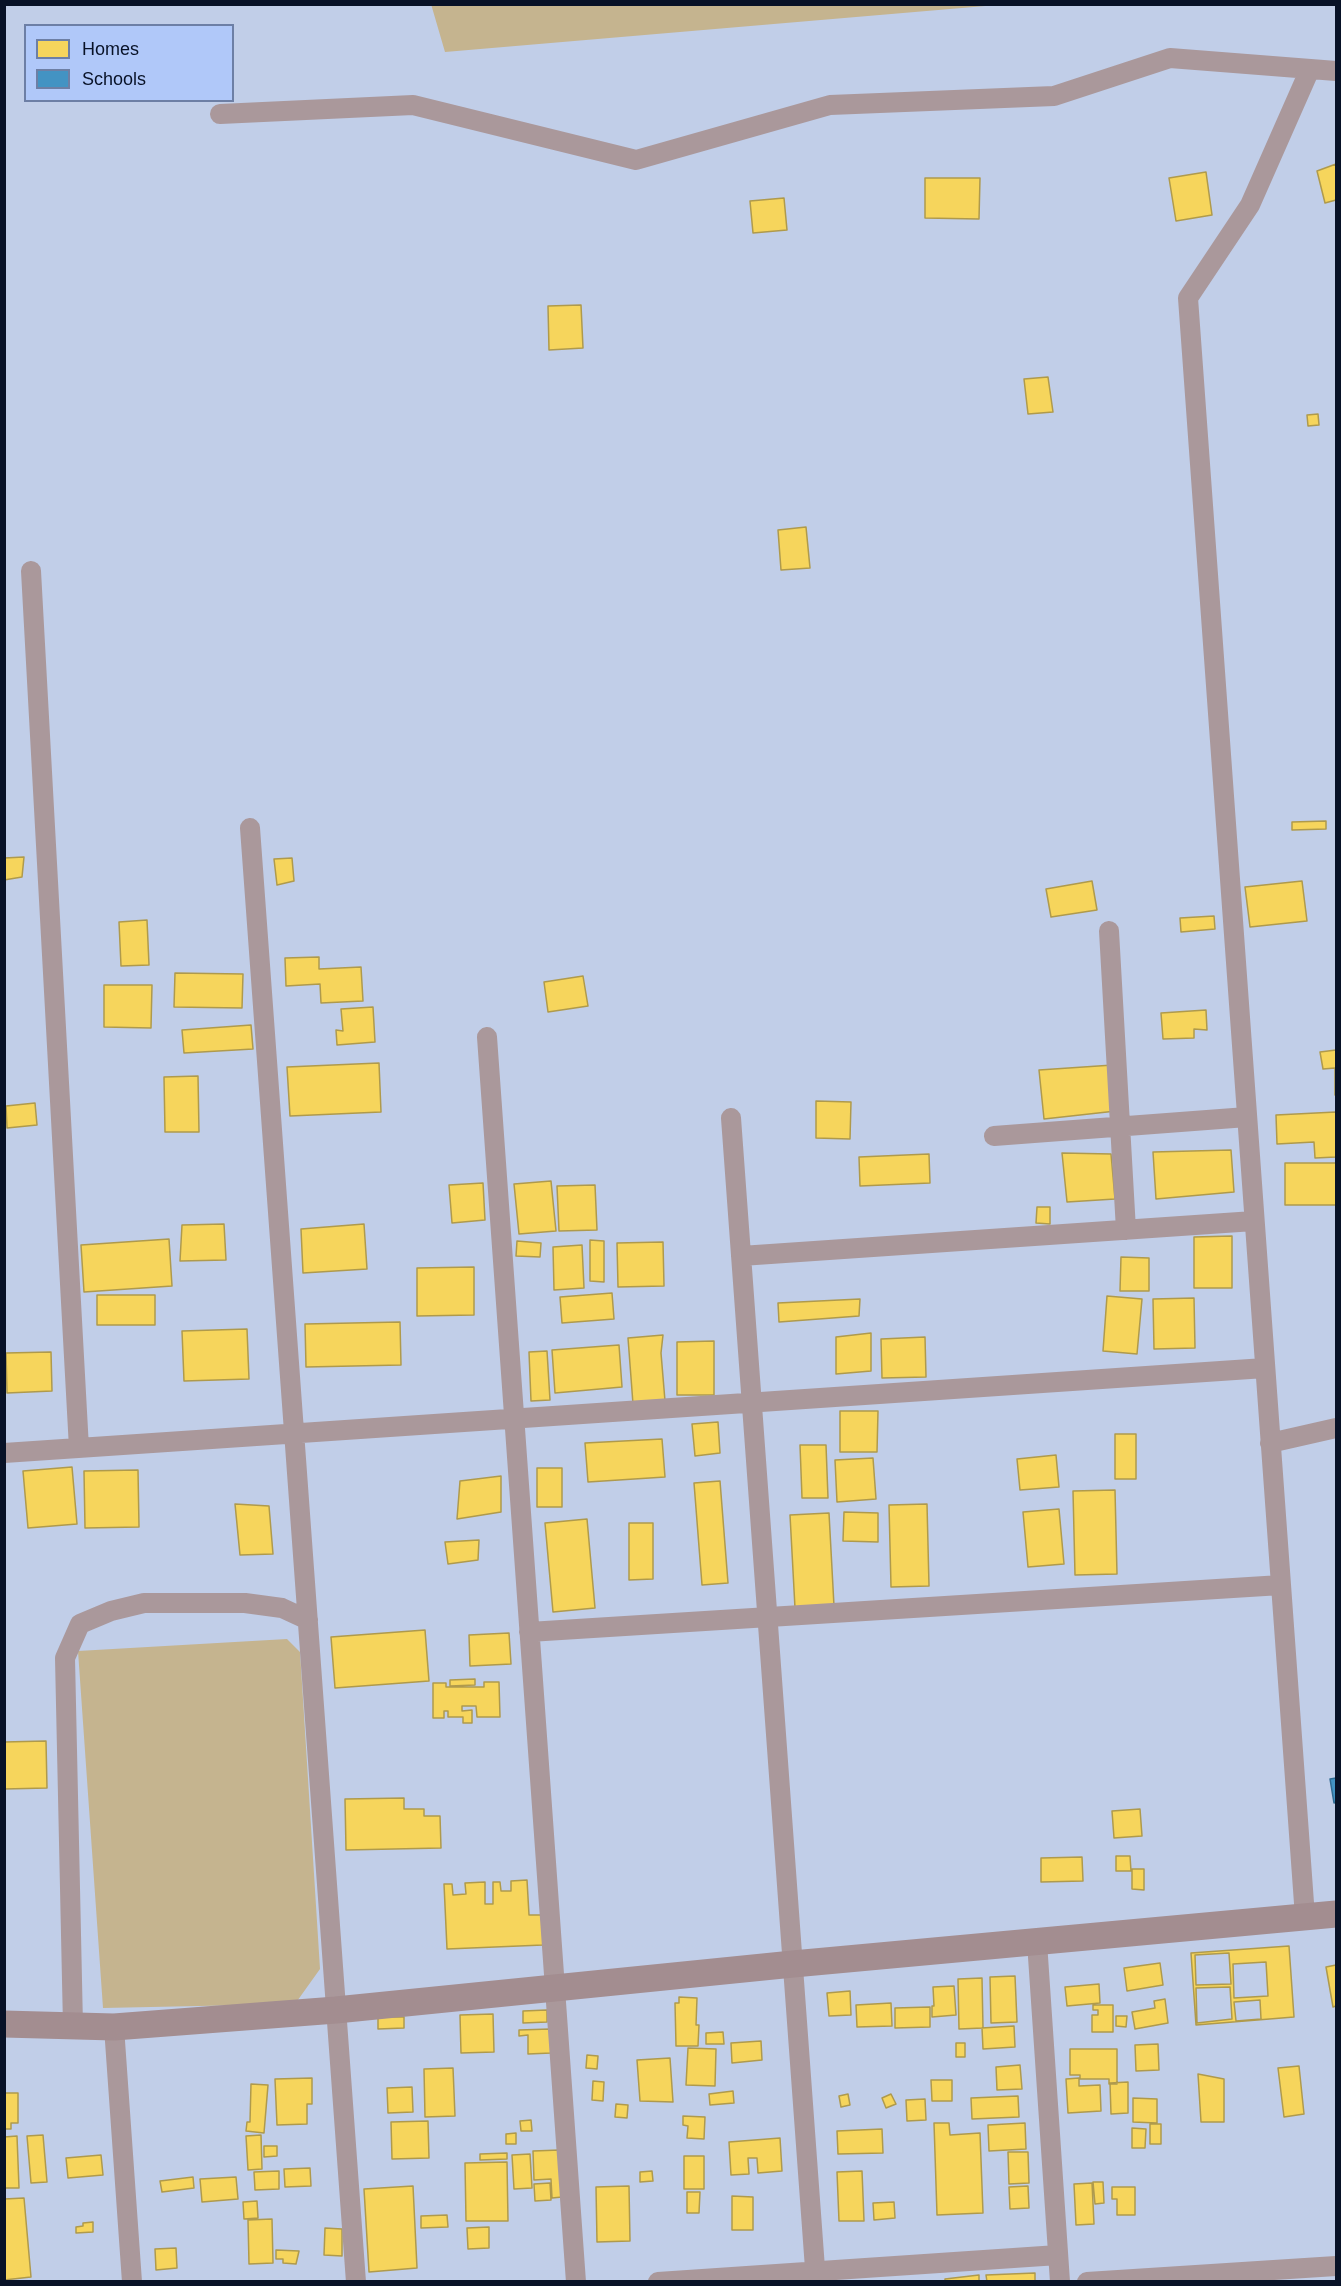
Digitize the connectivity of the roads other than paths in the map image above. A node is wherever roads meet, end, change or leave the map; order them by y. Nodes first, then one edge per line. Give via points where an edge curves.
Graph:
1 (1310, 69) junction
2 (1336, 71) edge
3 (220, 114) dead end
4 (31, 571) dead end
5 (250, 828) dead end
6 (1109, 930) dead end
7 (487, 1037) dead end
8 (1247, 1117) junction
9 (731, 1118) dead end
10 (1120, 1126) junction
11 (994, 1136) dead end
12 (1254, 1221) junction
13 (1126, 1230) junction
14 (741, 1256) junction
15 (1265, 1368) junction
16 (752, 1402) junction
17 (514, 1419) junction
18 (1336, 1428) edge
19 (294, 1433) junction
20 (1270, 1443) junction
21 (79, 1448) junction
22 (4, 1453) edge
23 (1281, 1585) junction
24 (768, 1617) junction
25 (308, 1620) junction
26 (529, 1632) junction
27 (1336, 1914) edge
28 (1305, 1917) junction
29 (1037, 1942) junction
30 (793, 1964) junction
31 (555, 1988) junction
32 (336, 2010) junction
33 (4, 2024) edge
34 (73, 2026) junction
35 (114, 2027) junction
36 (1058, 2255) junction
37 (1336, 2266) edge
38 (815, 2276) edge
39 (132, 2282) edge
40 (356, 2282) edge
41 (576, 2282) edge
42 (658, 2282) edge
43 (1060, 2282) edge
44 (1087, 2282) edge

1 - 2 street
1 - 3 street via 1170,58 1054,96 830,105 636,160 413,105
1 - 8 street via 1251,205 1188,298
4 - 21 street
5 - 19 street
6 - 10 street
7 - 17 street
8 - 10 street
8 - 12 street
9 - 14 street
10 - 11 street
10 - 13 street
12 - 13 street
12 - 15 street
13 - 14 street
14 - 16 street
15 - 16 street
15 - 20 street
16 - 17 street
16 - 24 street
17 - 19 street
17 - 26 street
18 - 20 street
19 - 21 street
19 - 25 street
20 - 23 street
21 - 22 street
23 - 24 street
23 - 28 street
24 - 26 street
24 - 30 street
25 - 32 street
25 - 34 street via 282,1608 245,1603 144,1603 80,1624 65,1658
26 - 31 street
27 - 28 street
28 - 29 street
29 - 30 street
29 - 36 street
30 - 31 street
30 - 38 street
31 - 32 street
31 - 41 street
32 - 35 street
32 - 40 street
33 - 34 street
34 - 35 street
35 - 39 street
36 - 38 street
36 - 43 street
37 - 44 street
38 - 42 street

